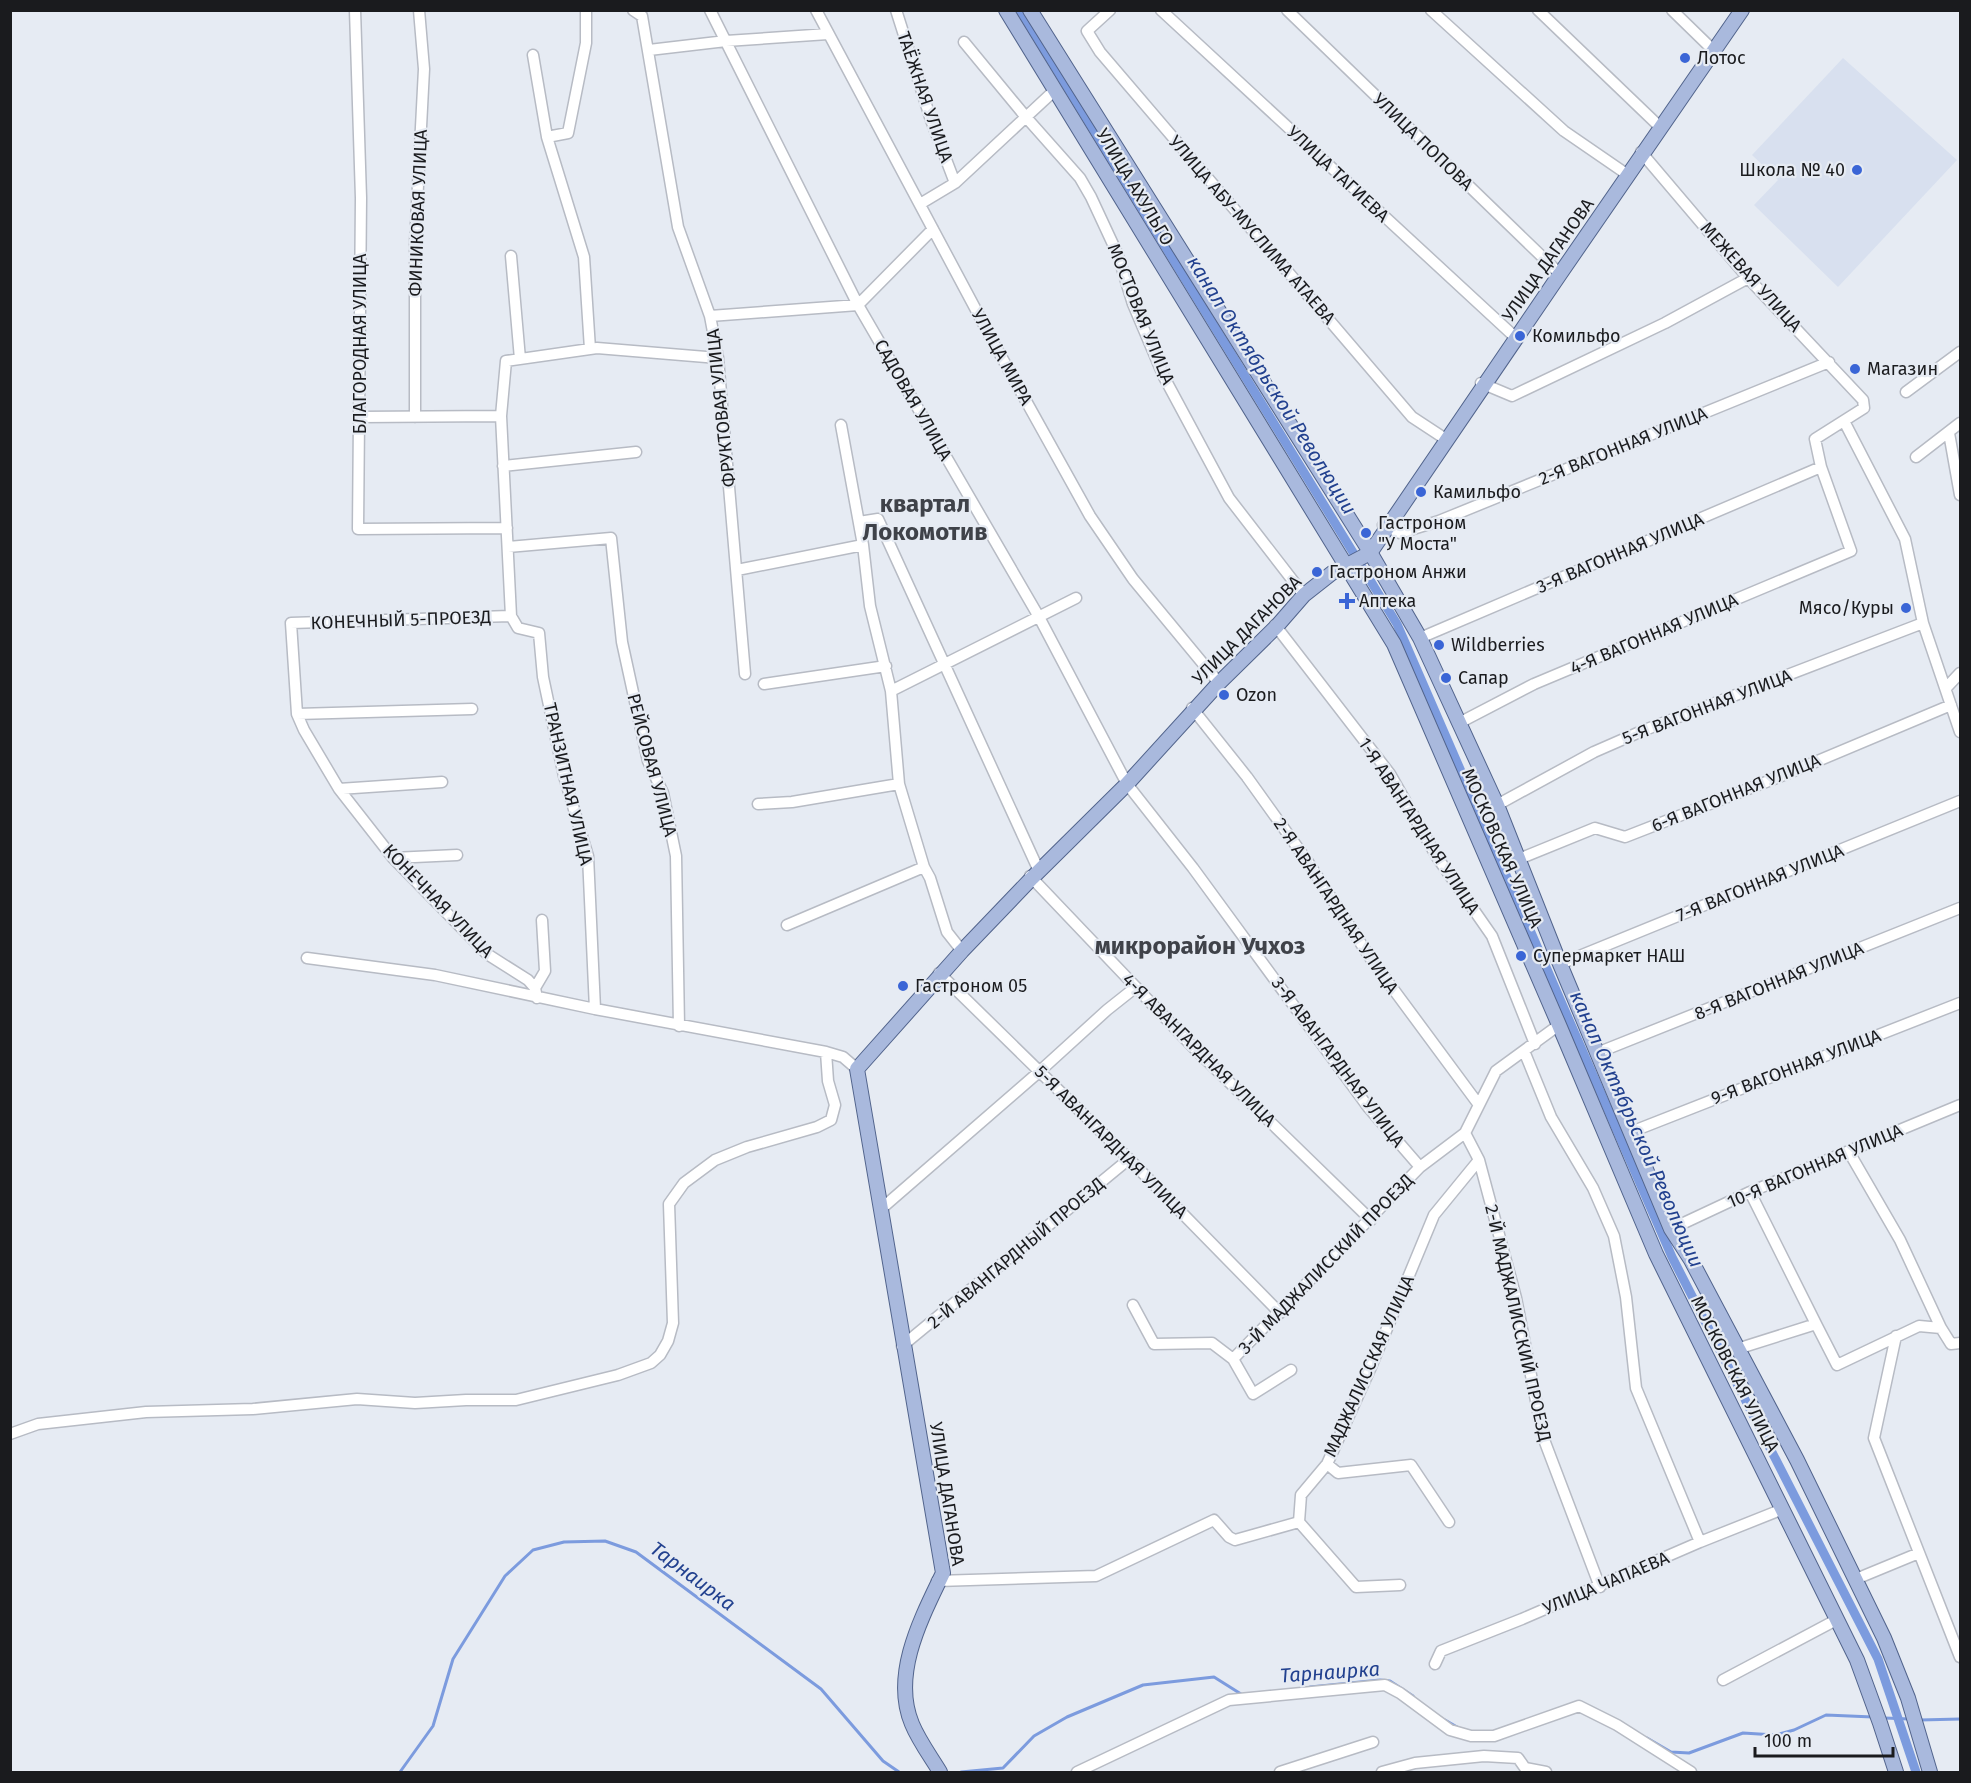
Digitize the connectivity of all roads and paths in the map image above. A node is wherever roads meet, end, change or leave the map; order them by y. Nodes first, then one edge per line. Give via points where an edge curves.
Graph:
1 (355, 10) edge
2 (419, 10) edge
3 (586, 10) edge
4 (633, 10) edge
5 (710, 10) edge
6 (816, 10) edge
7 (896, 10) edge
8 (1006, 10) edge
9 (1030, 10) edge
10 (1110, 10) edge
11 (1161, 10) edge
12 (1287, 10) edge
13 (1431, 10) edge
14 (1538, 10) edge
15 (1672, 10) edge
16 (1740, 10) edge
17 (828, 34) junction
18 (726, 41) junction
19 (964, 42) dead end
20 (1711, 48) junction
21 (649, 50) junction
22 (533, 55) dead end
23 (1055, 90) junction
24 (1025, 116) junction
25 (1660, 127) junction
26 (547, 137) junction
27 (1642, 153) junction
28 (1627, 175) junction
29 (955, 183) junction
30 (920, 204) junction
31 (933, 230) junction
32 (511, 256) dead end
33 (1559, 273) junction
34 (1748, 278) junction
35 (858, 305) junction
36 (710, 316) junction
37 (1515, 337) junction
38 (590, 350) junction
39 (1960, 352) edge
40 (718, 358) junction
41 (520, 359) junction
42 (1829, 362) junction
43 (1482, 384) junction
44 (1906, 392) dead end
45 (501, 416) junction
46 (360, 417) junction
47 (415, 417) junction
48 (1844, 421) junction
49 (1960, 423) edge
50 (841, 425) dead end
51 (1948, 433) junction
52 (1446, 439) junction
53 (636, 452) dead end
54 (1916, 457) dead end
55 (503, 466) junction
56 (1821, 467) junction
57 (1960, 495) edge
58 (859, 522) junction
59 (1385, 526) junction
60 (507, 528) junction
61 (863, 545) junction
62 (508, 547) junction
63 (1369, 550) junction
64 (1345, 565) junction
65 (737, 570) junction
66 (1303, 594) junction
67 (1076, 598) dead end
68 (512, 616) junction
69 (1039, 617) junction
70 (291, 623) joint
71 (1923, 623) junction
72 (1276, 626) junction
73 (1420, 638) junction
74 (944, 664) junction
75 (886, 666) junction
76 (745, 674) dead end
77 (1960, 674) edge
78 (1218, 682) junction
79 (764, 684) dead end
80 (1946, 688) junction
81 (891, 691) junction
82 (1951, 705) junction
83 (472, 709) dead end
84 (1193, 709) junction
85 (297, 714) junction
86 (1459, 723) junction
87 (1960, 732) edge
88 (442, 782) dead end
89 (1127, 782) junction
90 (898, 784) junction
91 (339, 789) junction
92 (1960, 801) edge
93 (758, 804) dead end
94 (1497, 805) junction
95 (457, 855) dead end
96 (393, 858) junction
97 (1519, 859) junction
98 (924, 867) junction
99 (1035, 873) junction
100 (1960, 908) edge
101 (542, 920) dead end
102 (787, 926) dead end
103 (962, 950) junction
104 (307, 958) dead end
105 (1560, 964) junction
106 (940, 974) junction
107 (1136, 987) junction
108 (536, 993) junction
109 (1960, 1003) edge
110 (595, 1009) junction
111 (1559, 1025) junction
112 (679, 1026) junction
113 (1535, 1044) junction
114 (1524, 1051) junction
115 (826, 1052) junction
116 (1597, 1053) junction
117 (856, 1068) junction
118 (1040, 1071) junction
119 (1479, 1105) junction
120 (1960, 1105) edge
121 (1631, 1132) junction
122 (1465, 1133) junction
123 (1849, 1152) junction
124 (1130, 1159) junction
125 (1479, 1160) junction
126 (1420, 1167) junction
127 (1750, 1192) junction
128 (880, 1210) junction
129 (1371, 1220) junction
130 (1671, 1229) junction
131 (1133, 1305) dead end
132 (1280, 1313) junction
133 (1816, 1324) junction
134 (1941, 1328) junction
135 (1896, 1336) junction
136 (1960, 1343) edge
137 (903, 1346) junction
138 (1737, 1349) junction
139 (1233, 1359) junction
140 (1291, 1370) dead end
141 (10, 1434) edge
142 (1327, 1464) junction
143 (1783, 1509) junction
144 (1299, 1522) junction
145 (1449, 1522) dead end
146 (1700, 1542) junction
147 (1919, 1553) junction
148 (1856, 1580) junction
149 (938, 1581) junction
150 (1400, 1585) dead end
151 (1600, 1587) junction
152 (1838, 1619) junction
153 (1960, 1656) edge
154 (1435, 1664) dead end
155 (1723, 1680) dead end
156 (1373, 1742) dead end
157 (938, 1771) edge
158 (1077, 1773) edge
159 (1280, 1773) edge
160 (1382, 1773) edge
161 (1546, 1773) edge
162 (1691, 1773) edge
163 (1896, 1773) edge
164 (1930, 1773) edge

1 - 46 street, БЛАГОРОДНАЯ УЛИЦА via 361,198
2 - 47 street, ФИНИКОВАЯ УЛИЦА via 424,69 415,243
3 - 26 street via 586,43 568,133
4 - 21 street, ФРУКТОВАЯ УЛИЦА via 642,16
5 - 18 street, САДОВАЯ УЛИЦА
6 - 17 street, УЛИЦА МИРА
7 - 29 street, ТАЁЖНАЯ УЛИЦА
8 - 23 main road, УЛИЦА АХУЛЬГО
9 - 63 main road
10 - 52 street, УЛИЦА АБУ-МУСЛИМА АТАЕВА via 1088,32 1100,52 1412,417
11 - 37 street, УЛИЦА ТАГИЕВА
12 - 33 street, УЛИЦА ПОПОВА
13 - 28 street via 1564,131
14 - 25 street
15 - 20 street
16 - 20 main road, УЛИЦА ДАГАНОВА
16 - 25 main road, УЛИЦА ДАГАНОВА
17 - 18 street
17 - 30 street, УЛИЦА МИРА
18 - 21 street
18 - 35 street, САДОВАЯ УЛИЦА
19 - 24 street, МОСТОВАЯ УЛИЦА
20 - 25 main road, УЛИЦА ДАГАНОВА
21 - 36 street, ФРУКТОВАЯ УЛИЦА via 678,227
22 - 26 street
23 - 24 street
23 - 64 main road, УЛИЦА АХУЛЬГО
24 - 29 street
24 - 66 street, МОСТОВАЯ УЛИЦА via 1080,178 1118,255 1133,304 1170,387 1229,498
25 - 27 main road, УЛИЦА ДАГАНОВА
26 - 38 street via 584,257
27 - 28 main road, УЛИЦА ДАГАНОВА
27 - 34 street, МЕЖЕВАЯ УЛИЦА
28 - 33 main road, УЛИЦА ДАГАНОВА
29 - 30 street
30 - 31 street, УЛИЦА МИРА
31 - 35 street
31 - 78 street, УЛИЦА МИРА via 1090,516 1133,579
32 - 41 street
33 - 37 main road, УЛИЦА ДАГАНОВА
34 - 42 street, МЕЖЕВАЯ УЛИЦА
34 - 43 street via 1665,323 1512,396
35 - 36 street
35 - 69 street, САДОВАЯ УЛИЦА
36 - 40 street, ФРУКТОВАЯ УЛИЦА
37 - 43 main road, УЛИЦА ДАГАНОВА
38 - 40 street
38 - 41 street
39 - 44 street
40 - 65 street, ФРУКТОВАЯ УЛИЦА
41 - 45 street via 506,361
42 - 48 street, МЕЖЕВАЯ УЛИЦА via 1863,400 1864,408
42 - 59 street, 2-Я ВАГОННАЯ УЛИЦА via 1439,521 1400,533
43 - 52 main road, УЛИЦА ДАГАНОВА
45 - 47 street
45 - 55 street
46 - 47 street
46 - 60 street, БЛАГОРОДНАЯ УЛИЦА via 358,529
48 - 56 street via 1815,439
48 - 71 street via 1905,539
49 - 51 street
50 - 58 street
51 - 54 street
51 - 57 street
52 - 59 main road, УЛИЦА ДАГАНОВА
53 - 55 street
55 - 60 street
56 - 73 street, 3-Я ВАГОННАЯ УЛИЦА
56 - 86 street, 4-Я ВАГОННАЯ УЛИЦА via 1851,551 1534,684
58 - 61 street
58 - 74 street, 4-Я АВАНГАРДНАЯ УЛИЦА via 878,519
59 - 63 main road, УЛИЦА ДАГАНОВА
60 - 62 street
61 - 65 street
61 - 75 street via 870,606
62 - 68 street
62 - 112 street, РЕЙСОВАЯ УЛИЦА via 611,538 622,642 648,761 663,793 676,856
63 - 64 main road, УЛИЦА ДАГАНОВА
63 - 73 main road
64 - 66 main road, УЛИЦА ДАГАНОВА via 1330,570
64 - 111 main road, МОСКОВСКАЯ УЛИЦА via 1394,644
65 - 76 street, ФРУКТОВАЯ УЛИЦА
66 - 72 main road, УЛИЦА ДАГАНОВА
67 - 69 street
68 - 70 street, КОНЕЧНЫЙ 5-ПРОЕЗД
68 - 110 street, ТРАНЗИТНАЯ УЛИЦА via 518,628 539,633 543,677 564,776 588,856
69 - 74 street
69 - 89 street, САДОВАЯ УЛИЦА
70 - 85 street, КОНЕЧНАЯ УЛИЦА
71 - 80 street
71 - 94 street, 5-Я ВАГОННАЯ УЛИЦА via 1642,731 1594,752
72 - 78 main road, УЛИЦА ДАГАНОВА
72 - 113 street, 1-Я АВАНГАРДНАЯ УЛИЦА via 1390,774 1437,857 1492,936
73 - 86 main road
74 - 81 street
74 - 99 street, 4-Я АВАНГАРДНАЯ УЛИЦА
75 - 79 street
75 - 81 street
77 - 80 street
78 - 84 main road, УЛИЦА ДАГАНОВА
80 - 82 street
81 - 90 street
82 - 87 street
82 - 97 street, 6-Я ВАГОННАЯ УЛИЦА via 1625,837 1595,828
83 - 85 street
84 - 89 main road, УЛИЦА ДАГАНОВА
84 - 119 street, 2-Я АВАНГАРДНАЯ УЛИЦА via 1247,777 1371,959
85 - 91 street, КОНЕЧНАЯ УЛИЦА
86 - 94 main road
88 - 91 street
89 - 99 main road, УЛИЦА ДАГАНОВА
89 - 126 street, 3-Я АВАНГАРДНАЯ УЛИЦА via 1368,1107
90 - 93 street
90 - 98 street
91 - 96 street, КОНЕЧНАЯ УЛИЦА
92 - 105 street, 7-Я ВАГОННАЯ УЛИЦА
94 - 97 main road
95 - 96 street
96 - 108 street, КОНЕЧНАЯ УЛИЦА via 487,954 528,980
97 - 105 main road
98 - 102 street
98 - 103 street via 946,932
99 - 103 main road, УЛИЦА ДАГАНОВА
99 - 107 street, 4-Я АВАНГАРДНАЯ УЛИЦА
100 - 116 street, 8-Я ВАГОННАЯ УЛИЦА
101 - 108 street via 545,972
103 - 106 main road, УЛИЦА ДАГАНОВА
104 - 108 street
105 - 116 main road
106 - 117 main road, УЛИЦА ДАГАНОВА
106 - 118 street, 5-Я АВАНГАРДНАЯ УЛИЦА
107 - 118 street
107 - 129 street, 4-Я АВАНГАРДНАЯ УЛИЦА
108 - 110 street, КОНЕЧНАЯ УЛИЦА
109 - 121 street, 9-Я ВАГОННАЯ УЛИЦА
110 - 112 street, КОНЕЧНАЯ УЛИЦА
111 - 113 street
111 - 143 main road, МОСКОВСКАЯ УЛИЦА via 1656,1254
112 - 115 street, КОНЕЧНАЯ УЛИЦА
113 - 114 street
114 - 119 street via 1496,1071
114 - 146 street via 1551,1117 1593,1188 1614,1236 1626,1297 1636,1388
115 - 117 street, КОНЕЧНАЯ УЛИЦА via 843,1057
115 - 141 street via 835,1105 831,1120 715,1160 684,1183 669,1204 674,1323 660,1355 651,1363 516,1400 415,1403 357,1399 253,1409 146,1412 38,1424
116 - 121 main road
117 - 128 main road, УЛИЦА ДАГАНОВА
118 - 124 street, 5-Я АВАНГАРДНАЯ УЛИЦА
118 - 128 street
119 - 122 street
120 - 123 street, 10-Я ВАГОННАЯ УЛИЦА
121 - 130 main road
122 - 125 street, 2-Й МАДЖАЛИССКИЙ ПРОЕЗД
122 - 126 street, 3-Й МАДЖАЛИССКИЙ ПРОЕЗД
123 - 127 street, 10-Я ВАГОННАЯ УЛИЦА
123 - 134 street via 1899,1240
124 - 132 street, 5-Я АВАНГАРДНАЯ УЛИЦА
124 - 137 street, 2-Й АВАНГАРДНЫЙ ПРОЕЗД
125 - 142 street, МАДЖАЛИССКАЯ УЛИЦА via 1434,1215
125 - 151 street, 2-Й МАДЖАЛИССКИЙ ПРОЕЗД via 1516,1298 1543,1437
126 - 129 street, 3-Й МАДЖАЛИССКИЙ ПРОЕЗД
127 - 130 street, 10-Я ВАГОННАЯ УЛИЦА
127 - 133 street
128 - 137 main road, УЛИЦА ДАГАНОВА
129 - 132 street, 3-Й МАДЖАЛИССКИЙ ПРОЕЗД
130 - 138 main road
131 - 139 street, 3-Й МАДЖАЛИССКИЙ ПРОЕЗД via 1154,1344 1212,1343
132 - 139 street, 3-Й МАДЖАЛИССКИЙ ПРОЕЗД
133 - 135 street via 1837,1365
133 - 138 street
134 - 135 street via 1919,1326
134 - 136 street via 1951,1344
135 - 147 street via 1874,1438
137 - 149 main road, УЛИЦА ДАГАНОВА via 940,1573
138 - 148 main road
139 - 140 street via 1253,1394
142 - 144 street, МАДЖАЛИССКАЯ УЛИЦА via 1301,1495
142 - 145 street via 1338,1473 1412,1465
143 - 146 street, УЛИЦА ЧАПАЕВА
143 - 152 main road, МОСКОВСКАЯ УЛИЦА
144 - 149 street via 1235,1540 1214,1520 1096,1576
144 - 150 street via 1356,1587
146 - 151 street, УЛИЦА ЧАПАЕВА
147 - 148 street
147 - 153 street
148 - 164 main road via 1908,1698
149 - 157 main road, УЛИЦА ДАГАНОВА via 901,1667 902,1697 910,1725
151 - 154 street, УЛИЦА ЧАПАЕВА via 1441,1651
152 - 155 street
152 - 163 main road, МОСКОВСКАЯ УЛИЦА via 1857,1660
156 - 159 street
158 - 162 street via 1229,1700 1385,1685 1450,1730 1471,1736 1494,1736 1579,1706 1617,1725
160 - 161 street via 1415,1763 1484,1756 1518,1758 1525,1768

